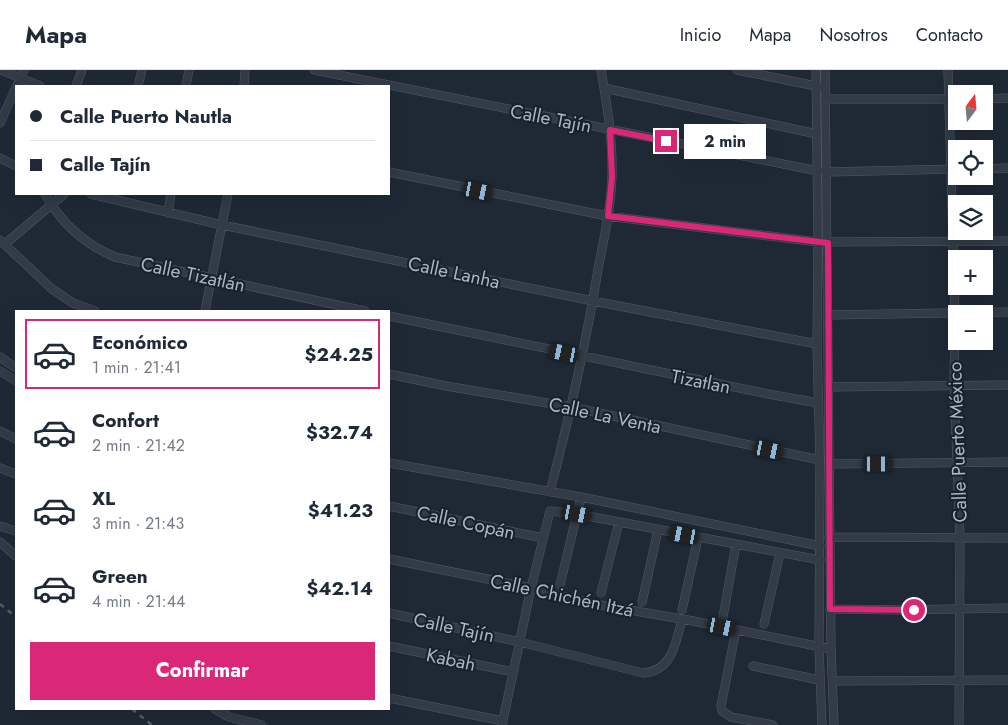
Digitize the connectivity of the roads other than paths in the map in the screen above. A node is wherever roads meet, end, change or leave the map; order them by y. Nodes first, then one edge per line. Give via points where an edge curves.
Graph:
1 (1, 70) edge
2 (24, 70) edge
3 (82, 70) edge
4 (142, 70) edge
5 (189, 70) edge
6 (245, 70) edge
7 (314, 70) edge
8 (601, 70) edge
9 (737, 70) edge
10 (816, 70) edge
11 (825, 70) edge
12 (948, 70) edge
13 (20, 78) junction
14 (17, 85) edge
15 (38, 85) edge
16 (76, 85) edge
17 (138, 85) edge
18 (186, 85) edge
19 (244, 85) edge
20 (388, 85) edge
21 (390, 85) edge
22 (950, 85) edge
23 (816, 86) junction
24 (825, 87) junction
25 (604, 88) junction
26 (15, 89) edge
27 (1008, 98) edge
28 (826, 99) junction
29 (948, 99) edge
30 (993, 99) edge
31 (0, 123) edge
32 (610, 130) junction
33 (817, 134) junction
34 (0, 158) edge
35 (15, 166) edge
36 (1008, 168) edge
37 (948, 169) edge
38 (993, 169) edge
39 (818, 171) junction
40 (390, 172) edge
41 (827, 172) junction
42 (953, 185) edge
43 (46, 195) edge
44 (63, 195) edge
45 (100, 195) edge
46 (171, 195) edge
47 (228, 195) edge
48 (116, 197) edge
49 (51, 205) junction
50 (168, 213) junction
51 (608, 216) junction
52 (222, 225) junction
53 (954, 241) junction
54 (1008, 241) edge
55 (2, 242) edge
56 (818, 242) junction
57 (828, 243) junction
58 (212, 279) junction
59 (593, 301) junction
60 (955, 305) edge
61 (93, 310) edge
62 (205, 310) edge
63 (360, 310) edge
64 (993, 312) edge
65 (1008, 312) edge
66 (948, 313) edge
67 (827, 314) junction
68 (390, 316) edge
69 (817, 344) junction
70 (954, 350) edge
71 (0, 357) edge
72 (583, 357) junction
73 (15, 367) edge
74 (0, 371) edge
75 (390, 374) edge
76 (15, 380) edge
77 (954, 385) junction
78 (1008, 385) edge
79 (828, 387) junction
80 (818, 403) junction
81 (572, 407) junction
82 (0, 431) edge
83 (15, 438) edge
84 (820, 460) junction
85 (390, 462) edge
86 (1008, 462) edge
87 (957, 463) junction
88 (829, 464) junction
89 (0, 468) edge
90 (15, 474) edge
91 (550, 492) junction
92 (581, 497) junction
93 (390, 506) edge
94 (577, 514) junction
95 (619, 522) junction
96 (0, 526) edge
97 (734, 529) junction
98 (658, 530) junction
99 (15, 532) edge
100 (829, 536) junction
101 (543, 538) junction
102 (698, 538) junction
103 (960, 538) junction
104 (1008, 538) edge
105 (0, 542) edge
106 (733, 544) junction
107 (820, 546) junction
108 (780, 553) junction
109 (15, 555) edge
110 (390, 559) edge
111 (820, 560) junction
112 (560, 585) dead end
113 (531, 588) junction
114 (601, 594) dead end
115 (642, 602) dead end
116 (1008, 608) edge
117 (830, 609) junction
118 (682, 610) dead end
119 (960, 610) junction
120 (390, 613) edge
121 (723, 617) dead end
122 (682, 620) junction
123 (764, 624) dead end
124 (736, 630) junction
125 (520, 642) junction
126 (390, 646) edge
127 (819, 647) junction
128 (831, 649) junction
129 (754, 666) dead end
130 (513, 672) junction
131 (819, 680) junction
132 (960, 680) junction
133 (1008, 680) edge
134 (832, 681) junction
135 (390, 698) edge
136 (217, 710) edge
137 (503, 723) edge
138 (260, 725) edge
139 (773, 725) edge
140 (822, 725) edge
141 (834, 725) edge
142 (959, 725) edge

1 - 13 street
2 - 13 street
3 - 16 street
4 - 17 street
5 - 18 street
6 - 19 street
7 - 20 street, Calle Tajín
8 - 25 street
9 - 23 street
10 - 23 street
11 - 24 street
12 - 22 street, Calle Puerto México
13 - 14 street
13 - 15 street
21 - 32 street, Calle Tajín
23 - 24 street
23 - 33 street
24 - 28 street
25 - 32 street
25 - 33 street
26 - 31 street
27 - 30 street
28 - 29 street
28 - 41 street
32 - 39 street, Calle Tajín
32 - 51 street via 612,177
33 - 39 street
34 - 35 street
36 - 38 street
37 - 41 street
39 - 56 street
40 - 51 street
41 - 57 street
42 - 53 street, Calle Puerto México
43 - 49 street, Calle Tizatlán
44 - 49 street
45 - 48 street, Calle Lanha
46 - 50 street
47 - 52 street
48 - 50 street, Calle Lanha
49 - 55 street
49 - 58 street, Calle Tizatlán via 74,231 103,252
50 - 52 street, Calle Lanha
51 - 56 street
51 - 59 street
52 - 58 street
52 - 59 street, Calle Lanha
53 - 54 street
53 - 57 street
53 - 60 street, Calle Puerto México
55 - 61 street via 52,289
56 - 57 street
56 - 69 street
57 - 67 street
58 - 62 street
58 - 63 street, Calle Tizatlán
59 - 69 street, Calle Lanha
59 - 72 street
64 - 65 street
66 - 67 street
67 - 79 street
68 - 72 street
69 - 80 street
70 - 77 street, Calle Puerto México
71 - 73 street
72 - 80 street, Tizatlan
72 - 81 street
74 - 76 street
75 - 81 street, Calle La Venta
77 - 78 street
77 - 79 street
77 - 87 street, Calle Puerto México
79 - 88 street
80 - 84 street
81 - 84 street, Calle La Venta
81 - 91 street
82 - 83 street
84 - 107 street
85 - 91 street
86 - 87 street
87 - 88 street
87 - 103 street, Calle Puerto México
88 - 100 street
89 - 90 street
91 - 92 street
92 - 94 street
92 - 97 street
93 - 101 street, Calle Copán
94 - 95 street
94 - 101 street via 550,511
94 - 112 street
95 - 98 street
95 - 114 street
96 - 99 street
97 - 106 street
97 - 107 street
98 - 102 street
98 - 115 street
100 - 103 street
100 - 117 street
101 - 113 street
102 - 106 street
102 - 118 street
103 - 104 street
103 - 119 street, Calle Puerto México
105 - 109 street
106 - 108 street
106 - 121 street
107 - 111 street
108 - 111 street
108 - 123 street
110 - 113 street, Calle Chichén Itzá
111 - 127 street
113 - 122 street, Calle Chichén Itzá
113 - 125 street
116 - 119 street
117 - 119 street
117 - 128 street
119 - 132 street, Calle Puerto México
120 - 125 street, Calle Tajín
122 - 124 street, Calle Chichén Itzá
122 - 125 street, Calle Tajín via 669,659 661,669 652,672 634,671
124 - 127 street, Calle Chichén Itzá
124 - 139 street via 722,711 731,717
125 - 130 street
126 - 130 street, Kabah
127 - 128 street, Calle Chichén Itzá
127 - 131 street
128 - 134 street
129 - 131 street
130 - 137 street
131 - 140 street
132 - 133 street
132 - 134 street
132 - 142 street, Calle Puerto México
134 - 141 street
135 - 137 street
136 - 138 street via 228,717

